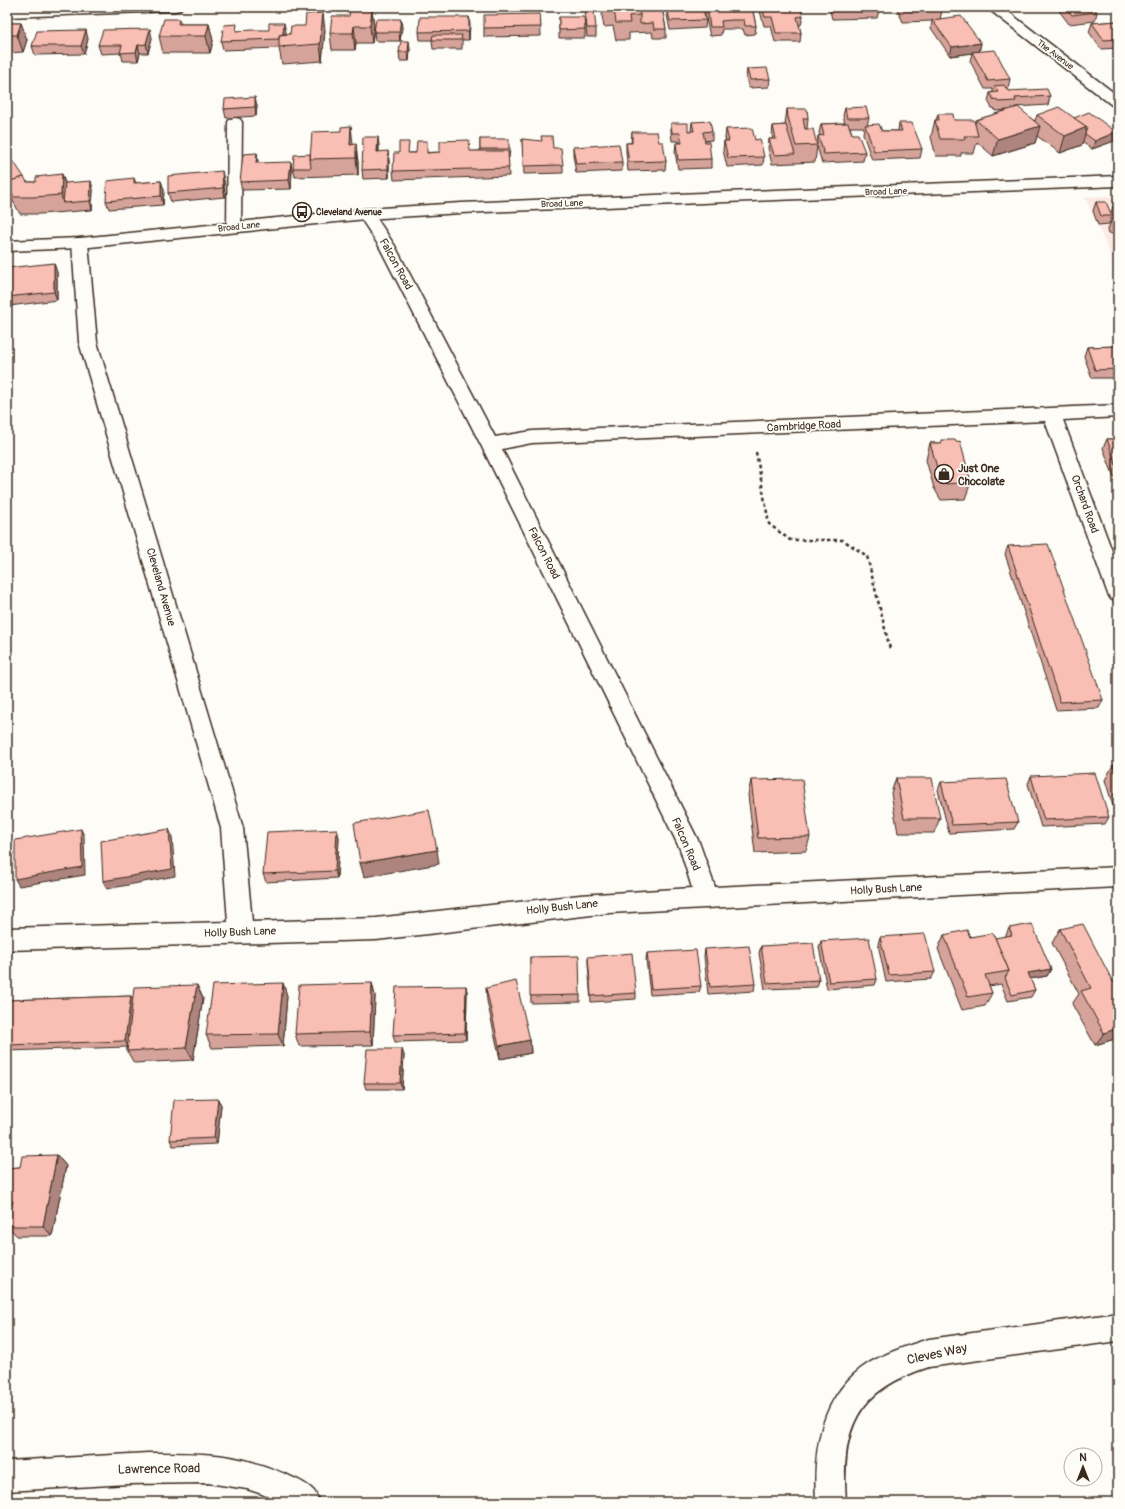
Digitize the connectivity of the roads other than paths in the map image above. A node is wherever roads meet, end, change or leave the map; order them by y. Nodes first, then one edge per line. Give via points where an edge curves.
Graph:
1 (175, 7) edge
2 (993, 7) edge
3 (7, 13) edge
4 (1118, 103) edge
5 (235, 122) dead end
6 (1117, 182) edge
7 (366, 214) junction
8 (234, 227) junction
9 (80, 243) junction
10 (7, 246) edge
11 (1118, 411) edge
12 (1052, 414) junction
13 (490, 445) junction
14 (1118, 594) edge
15 (1118, 877) edge
16 (707, 898) junction
17 (241, 932) junction
18 (7, 939) edge
19 (1118, 1327) edge
20 (7, 1476) edge
21 (304, 1502) edge
22 (830, 1502) edge

1 - 3 street
2 - 4 street, The Avenue
5 - 8 lane
6 - 7 street, Broad Lane
7 - 8 street, Broad Lane
7 - 13 street, Falcon Road via 387,246
8 - 9 street, Broad Lane
9 - 10 street, Broad Lane
9 - 17 street, Cleveland Avenue via 88,342 232,828
11 - 12 street, Cambridge Road
12 - 13 street, Cambridge Road via 532,437
12 - 14 street, Orchard Road
13 - 16 street, Falcon Road via 691,849
15 - 16 street, Holly Bush Lane
16 - 17 street, Holly Bush Lane via 573,905 406,927
17 - 18 street, Holly Bush Lane
19 - 22 street, Cleves Way via 913,1357 881,1372 853,1396 842,1413 834,1433 828,1468
20 - 21 street, Lawrence Road via 131,1468 210,1468 246,1474 277,1485

